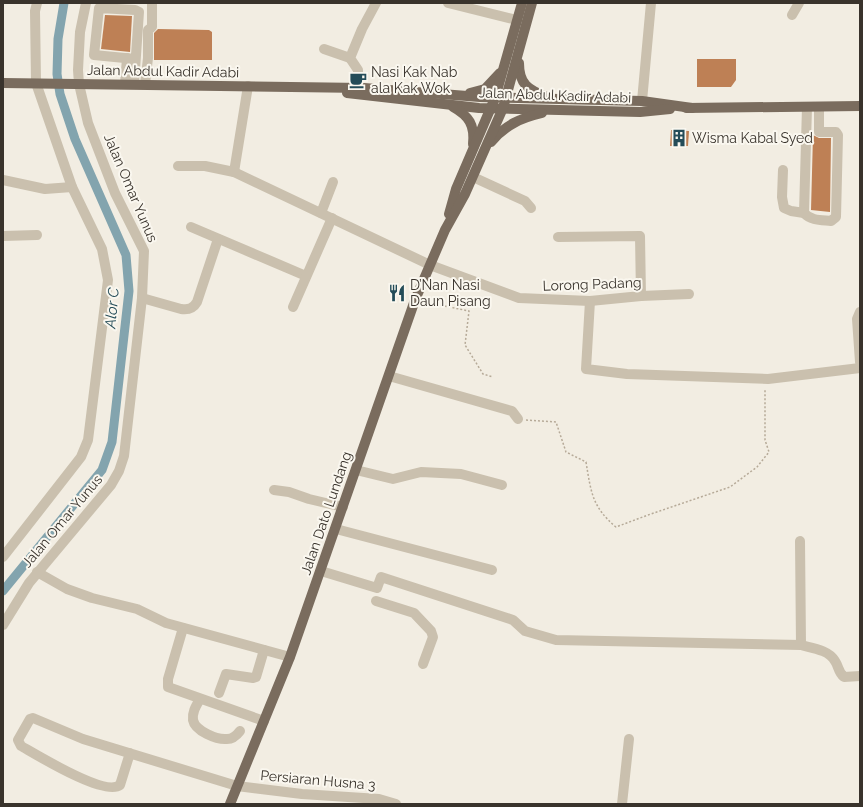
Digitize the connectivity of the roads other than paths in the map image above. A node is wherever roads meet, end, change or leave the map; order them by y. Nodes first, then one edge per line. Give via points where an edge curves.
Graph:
1 (37, 3) edge
2 (86, 3) edge
3 (152, 3) edge
4 (376, 3) edge
5 (448, 3) edge
6 (522, 3) edge
7 (532, 3) edge
8 (651, 3) edge
9 (799, 3) edge
10 (792, 15) dead end
11 (517, 20) junction
12 (324, 49) dead end
13 (519, 54) junction
14 (350, 58) junction
15 (131, 59) junction
16 (504, 66) junction
17 (3, 83) edge
18 (36, 83) junction
19 (74, 84) junction
20 (129, 84) junction
21 (145, 84) junction
22 (248, 86) junction
23 (358, 88) junction
24 (323, 89) junction
25 (495, 98) junction
26 (554, 99) junction
27 (450, 100) junction
28 (642, 101) junction
29 (505, 103) junction
30 (860, 106) edge
31 (807, 107) junction
32 (820, 107) junction
33 (492, 108) junction
34 (692, 108) junction
35 (560, 110) junction
36 (806, 132) junction
37 (819, 132) junction
38 (484, 151) junction
39 (473, 152) junction
40 (178, 166) dead end
41 (783, 170) dead end
42 (234, 172) junction
43 (473, 177) junction
44 (3, 180) edge
45 (333, 182) dead end
46 (72, 187) junction
47 (531, 208) dead end
48 (321, 213) junction
49 (804, 213) junction
50 (332, 218) junction
51 (191, 228) dead end
52 (445, 230) junction
53 (36, 235) dead end
54 (3, 236) edge
55 (558, 237) dead end
56 (218, 239) junction
57 (430, 264) junction
58 (306, 276) junction
59 (689, 294) dead end
60 (641, 296) junction
61 (142, 298) junction
62 (590, 301) junction
63 (293, 307) dead end
64 (860, 312) edge
65 (860, 362) edge
66 (860, 368) edge
67 (389, 376) junction
68 (518, 419) road end
69 (356, 470) junction
70 (502, 485) dead end
71 (274, 490) dead end
72 (343, 507) junction
73 (336, 529) junction
74 (800, 541) dead end
75 (7, 544) edge
76 (3, 557) edge
77 (492, 570) dead end
78 (321, 571) junction
79 (37, 572) junction
80 (376, 601) dead end
81 (3, 625) edge
82 (183, 628) junction
83 (801, 645) junction
84 (264, 650) junction
85 (290, 657) junction
86 (423, 664) dead end
87 (860, 676) edge
88 (219, 693) dead end
89 (200, 699) junction
90 (264, 721) junction
91 (240, 731) dead end
92 (629, 739) dead end
93 (130, 753) junction
94 (237, 786) junction
95 (379, 802) edge
96 (230, 804) edge
97 (396, 804) edge
98 (622, 804) edge

1 - 18 street
2 - 19 street, Jalan Omar Yunus
3 - 21 street via 152,27 148,30
4 - 14 street
5 - 11 street
6 - 11 main road, Jalan Dato Lundang
7 - 13 main road, Jalan Dato Lundang
8 - 28 street
9 - 10 street
11 - 16 main road, Jalan Dato Lundang
12 - 14 street
13 - 26 main road via 520,79 526,86
13 - 29 main road, Jalan Dato Lundang
14 - 23 street via 358,70
15 - 15 street via 94,55 98,8 138,11
15 - 20 street
16 - 25 main road, Jalan Dato Lundang
16 - 27 main road via 485,89
17 - 18 main road, Jalan Abdul Kadir Adabi
18 - 19 main road, Jalan Abdul Kadir Adabi
18 - 46 street
19 - 20 main road, Jalan Abdul Kadir Adabi
19 - 61 street, Jalan Omar Yunus via 115,193 144,251
20 - 21 main road, Jalan Abdul Kadir Adabi
21 - 22 main road, Jalan Abdul Kadir Adabi
22 - 24 main road, Jalan Abdul Kadir Adabi
22 - 42 street
23 - 24 main road, Jalan Abdul Kadir Adabi
23 - 27 main road, Jalan Abdul Kadir Adabi
24 - 27 main road, Jalan Abdul Kadir Adabi via 365,96
25 - 27 main road, Jalan Abdul Kadir Adabi
25 - 29 main road, Jalan Abdul Kadir Adabi
25 - 33 main road, Jalan Dato Lundang
26 - 28 main road, Jalan Abdul Kadir Adabi
26 - 29 main road, Jalan Abdul Kadir Adabi
27 - 33 main road, Jalan Abdul Kadir Adabi
27 - 39 main road via 472,125
28 - 34 main road, Jalan Abdul Kadir Adabi
29 - 33 main road, Jalan Abdul Kadir Adabi
29 - 35 main road, Jalan Abdul Kadir Adabi
29 - 38 main road, Jalan Dato Lundang
30 - 32 main road, Jalan Abdul Kadir Adabi
31 - 32 main road, Jalan Abdul Kadir Adabi
31 - 34 main road, Jalan Abdul Kadir Adabi
31 - 36 street
32 - 37 street
33 - 39 main road, Jalan Dato Lundang
34 - 35 main road, Jalan Abdul Kadir Adabi via 640,112
35 - 38 main road via 529,116 511,123
36 - 37 street
36 - 49 street
37 - 49 street via 836,132 838,135 836,217 832,221 814,219
38 - 43 main road, Jalan Dato Lundang
39 - 52 main road, Jalan Dato Lundang via 456,189
40 - 42 street, Lorong Padang via 205,166
41 - 49 street via 784,208
42 - 48 street, Lorong Padang
43 - 47 street via 525,201
43 - 52 main road, Jalan Dato Lundang
44 - 46 street via 45,189
45 - 48 street
46 - 75 street via 102,249 108,280 91,425 81,457
48 - 50 street, Lorong Padang
50 - 57 street, Lorong Padang
50 - 58 street
51 - 56 street
52 - 57 main road, Jalan Dato Lundang
53 - 54 street
55 - 60 street via 640,236
56 - 58 street
56 - 61 street via 197,302 193,307 181,309
57 - 62 street, Lorong Padang via 519,298
57 - 67 main road, Jalan Dato Lundang
58 - 63 street
59 - 60 street, Lorong Padang
60 - 62 street, Lorong Padang
61 - 79 street, Jalan Omar Yunus via 124,456 119,471 111,485
62 - 66 street via 586,369 634,375 766,379
64 - 65 street via 857,319
67 - 68 street via 512,411
67 - 69 main road, Jalan Dato Lundang
69 - 70 street via 393,478 421,472 461,474
69 - 72 main road, Jalan Dato Lundang
71 - 72 street
72 - 73 main road, Jalan Dato Lundang
73 - 77 street
73 - 78 main road, Jalan Dato Lundang
74 - 83 street
75 - 76 street
78 - 83 street via 377,588 381,577 513,620 525,631 556,640
78 - 85 main road, Jalan Dato Lundang
79 - 81 street, Jalan Omar Yunus
79 - 82 street via 68,589 137,609
80 - 86 street via 414,613 431,631 433,637
82 - 84 street
82 - 89 street via 167,683 168,687 174,690
83 - 87 street via 827,653 835,660 839,672 844,677
84 - 85 street
84 - 88 street via 256,677 226,674
85 - 90 main road, Jalan Dato Lundang
89 - 90 street
89 - 91 street via 194,710 195,726 227,739
90 - 94 main road, Jalan Dato Lundang
92 - 98 street
93 - 93 street, Persiaran Husna 3 via 83,739 33,718 18,737 21,746 64,771 85,780 114,787 120,785
93 - 94 street, Persiaran Husna 3
94 - 95 street, Persiaran Husna 3
94 - 96 main road, Jalan Dato Lundang
95 - 97 street, Persiaran Husna 3

